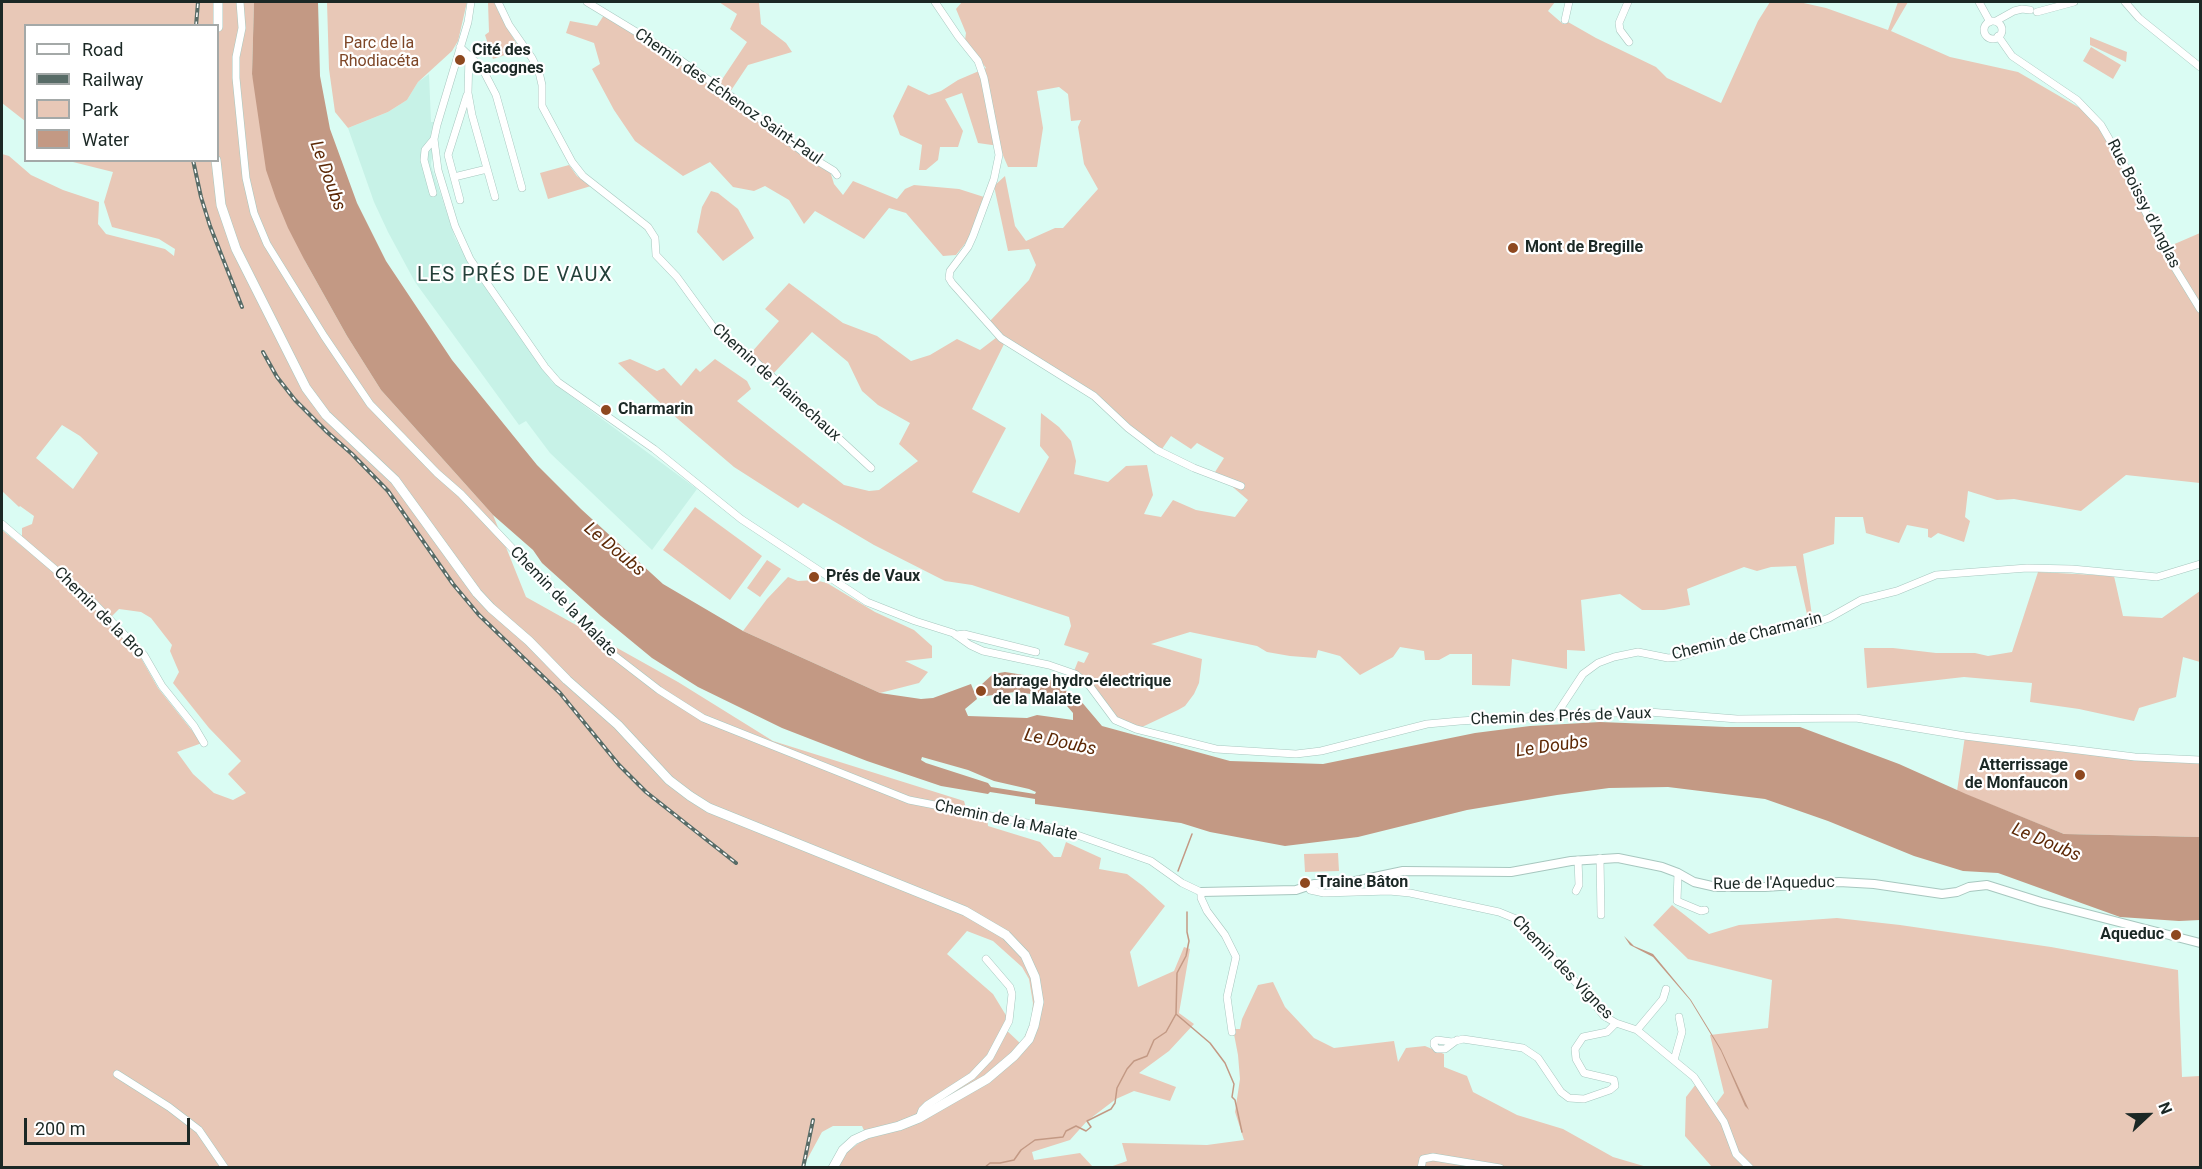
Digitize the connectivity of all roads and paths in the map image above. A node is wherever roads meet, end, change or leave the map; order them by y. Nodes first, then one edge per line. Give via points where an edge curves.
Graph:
1 (218, 2) edge
2 (240, 2) edge
3 (471, 2) edge
4 (498, 2) edge
5 (587, 2) edge
6 (935, 2) edge
7 (1569, 2) edge
8 (1628, 2) edge
9 (1979, 2) edge
10 (2074, 2) edge
11 (2125, 2) edge
12 (1565, 20) dead end
13 (1993, 22) junction
14 (218, 24) edge
15 (1998, 36) junction
16 (1629, 42) dead end
17 (460, 48) junction
18 (469, 55) junction
19 (2200, 67) edge
20 (468, 93) junction
21 (434, 139) junction
22 (216, 162) edge
23 (487, 169) junction
24 (837, 175) dead end
25 (454, 177) junction
26 (522, 188) dead end
27 (433, 193) dead end
28 (495, 197) dead end
29 (460, 200) dead end
30 (2200, 309) edge
31 (872, 468) dead end
32 (1241, 486) dead end
33 (2, 524) edge
34 (2200, 564) edge
35 (956, 635) junction
36 (1036, 652) dead end
37 (1556, 715) junction
38 (204, 743) dead end
39 (2200, 760) edge
40 (1600, 858) junction
41 (1578, 860) junction
42 (1678, 873) junction
43 (1309, 886) junction
44 (1576, 891) dead end
45 (1201, 892) junction
46 (1705, 910) dead end
47 (1601, 915) dead end
48 (2200, 943) edge
49 (986, 959) dead end
50 (1666, 989) dead end
51 (1679, 1017) dead end
52 (1616, 1023) junction
53 (1637, 1030) junction
54 (1232, 1032) dead end
55 (1457, 1040) dead end
56 (1674, 1060) junction
57 (117, 1074) dead end
58 (919, 1118) junction
59 (225, 1167) edge
60 (833, 1167) edge
61 (1421, 1167) edge
62 (1500, 1167) edge
63 (1750, 1167) edge

1 - 14 main road
2 - 45 street, Chemin de la Malate via 242,28 236,78 246,178 267,244 370,404 611,653 703,718 909,800 1063,830 1151,861
3 - 17 street, Chemin des Prés de Vaux
4 - 31 street, Chemin de Plainechaux via 539,72 542,106 583,176 648,227 655,238 656,255 717,332 754,360
5 - 24 street, Chemin des Échenoz Saint-Paul via 671,54
6 - 32 street via 978,61 999,155 973,236 950,271 952,283 1001,338 1094,396 1161,452
7 - 12 street
8 - 16 street via 1619,23
9 - 13 street
10 - 13 street via 2034,11 2022,9
11 - 19 street
13 - 15 street via 2002,27
13 - 15 street via 1985,27 1987,35
15 - 30 street, Rue Boissy d'Anglas via 2012,56 2078,100 2101,125 2127,168 2170,260
17 - 18 street
17 - 21 street, Chemin des Prés de Vaux
18 - 20 street
18 - 26 street via 482,68 496,94
20 - 23 street
20 - 25 street via 448,155
21 - 27 street via 425,150 424,160
21 - 35 street, Chemin des Prés de Vaux via 446,199 470,260 558,382 654,449 755,529 865,600
22 - 58 main road via 221,205 236,249 306,388 327,415 395,480 491,608 690,796 908,887 991,925 1018,946 1030,965 1038,991 1037,1015 1029,1039 987,1079
23 - 25 street
23 - 28 street
25 - 29 street
33 - 38 street, Chemin de la Bro via 91,600 144,655
34 - 37 street, Chemin de Charmarin via 2157,577 2072,569 1993,570 1929,577 1897,591 1861,600 1822,621 1761,632 1679,657 1638,652 1614,657 1583,674
35 - 36 street, Chemin des Prés de Vaux
35 - 37 street, Chemin des Prés de Vaux via 983,651 1075,674 1115,720 1216,749 1311,753 1427,724
37 - 39 street, Chemin des Prés de Vaux via 1649,712 1737,719 1856,718 2135,757
40 - 41 street, Rue de l'Aqueduc
40 - 42 street, Rue de l'Aqueduc via 1627,859
40 - 47 street
41 - 43 street, Rue de l'Aqueduc via 1511,872 1403,872
41 - 44 street via 1580,885
42 - 46 street via 1677,901
42 - 48 street, Rue de l'Aqueduc via 1716,887 1839,882 1942,894 1987,885
43 - 45 street, Rue de l'Aqueduc via 1296,890
43 - 52 street, Chemin des Vignes via 1310,890 1324,893 1397,892 1508,914 1522,924 1604,1016
45 - 54 street via 1207,911 1236,957 1227,998
49 - 58 street via 1010,987 1010,1021 990,1057 972,1076 927,1105
50 - 53 street via 1663,999
51 - 56 street via 1682,1032
52 - 53 street, Chemin des Vignes
52 - 55 street via 1607,1032 1583,1037 1575,1049 1584,1072 1614,1080 1615,1086 1610,1090 1584,1099 1569,1098 1561,1092 1548,1071 1523,1048 1476,1039
53 - 56 street, Chemin des Vignes
56 - 63 street, Chemin des Vignes via 1700,1084 1724,1122 1736,1154
57 - 59 street via 199,1130
58 - 60 main road via 860,1137 843,1150
61 - 62 street via 1423,1159 1433,1157

